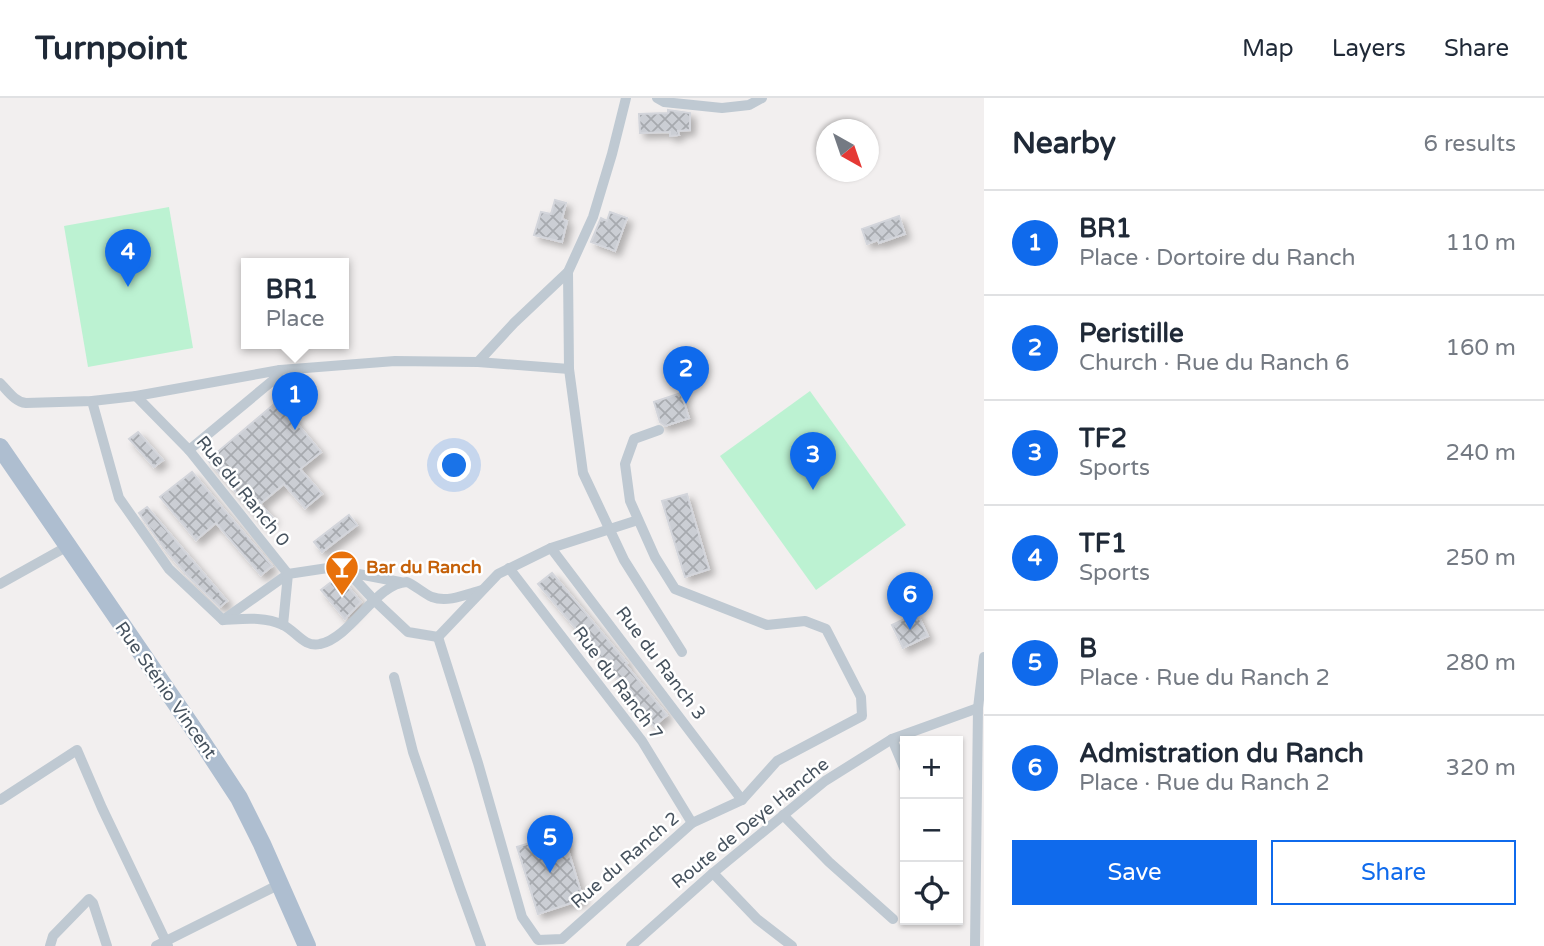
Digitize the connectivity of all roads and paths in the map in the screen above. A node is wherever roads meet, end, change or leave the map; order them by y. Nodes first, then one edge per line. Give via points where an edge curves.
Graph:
1 (625, 98) edge
2 (657, 98) edge
3 (762, 98) edge
4 (568, 272) junction
5 (478, 362) junction
6 (569, 369) junction
7 (279, 370) junction
8 (0, 383) edge
9 (136, 396) junction
10 (92, 401) junction
11 (659, 430) dead end
12 (0, 447) edge
13 (189, 450) junction
14 (638, 520) junction
15 (610, 530) junction
16 (68, 547) junction
17 (551, 548) junction
18 (509, 568) junction
19 (348, 572) junction
20 (288, 575) junction
21 (400, 582) junction
22 (0, 584) edge
23 (483, 590) junction
24 (375, 601) junction
25 (223, 620) junction
26 (283, 625) junction
27 (438, 637) junction
28 (682, 652) dead end
29 (984, 657) edge
30 (394, 677) dead end
31 (978, 708) junction
32 (891, 739) junction
33 (900, 759) edge
34 (0, 800) edge
35 (742, 800) junction
36 (783, 815) junction
37 (692, 823) junction
38 (713, 873) junction
39 (280, 884) junction
40 (893, 919) dead end
41 (164, 944) edge
42 (50, 946) edge
43 (107, 946) edge
44 (307, 946) edge
45 (481, 946) edge
46 (631, 946) edge
47 (792, 946) edge
48 (975, 946) edge

1 - 4 street via 593,217
2 - 3 street via 722,108 749,105
4 - 5 street
4 - 6 street
5 - 6 street
5 - 7 street via 395,360
6 - 15 street via 583,473
7 - 9 street
7 - 13 street via 277,377
8 - 10 street via 21,403
9 - 10 street
9 - 13 street, Rue du Ranch 0
10 - 25 street via 119,498 169,569
11 - 14 street via 634,439 625,464
12 - 16 main road, Rue Sténio Vincent
13 - 20 street, Rue du Ranch 0
14 - 15 street
14 - 35 street, Rue du Ranch 2 via 675,589 767,625 805,621 826,629 861,696 862,716 777,761
15 - 17 street
15 - 28 street
16 - 22 street
16 - 39 main road, Rue Sténio Vincent via 239,798
17 - 18 street
17 - 35 street, Rue du Ranch 3
18 - 23 street
18 - 37 street, Rue du Ranch 7 via 642,741
19 - 20 street via 341,566
19 - 21 street
19 - 24 street
20 - 25 street, Rue du Ranch 0
20 - 26 street
21 - 23 street via 433,597 454,598
21 - 24 street
23 - 27 street
24 - 26 street via 328,642 308,644
24 - 27 street via 408,632
25 - 26 street via 257,618
27 - 37 street, Rue du Ranch 2 via 522,917 538,940 562,939
29 - 31 street
30 - 45 street via 413,752
31 - 32 street, Route de Deye Hanche
31 - 48 street
32 - 33 street
32 - 36 street, Route de Deye Hanche via 825,780
34 - 41 street via 77,750
35 - 37 street, Rue du Ranch 2
36 - 38 street, Route de Deye Hanche
36 - 40 street
38 - 46 street, Route de Deye Hanche
38 - 47 street via 757,919
39 - 41 street
39 - 44 main road, Rue Sténio Vincent
42 - 43 street via 53,936 89,899

